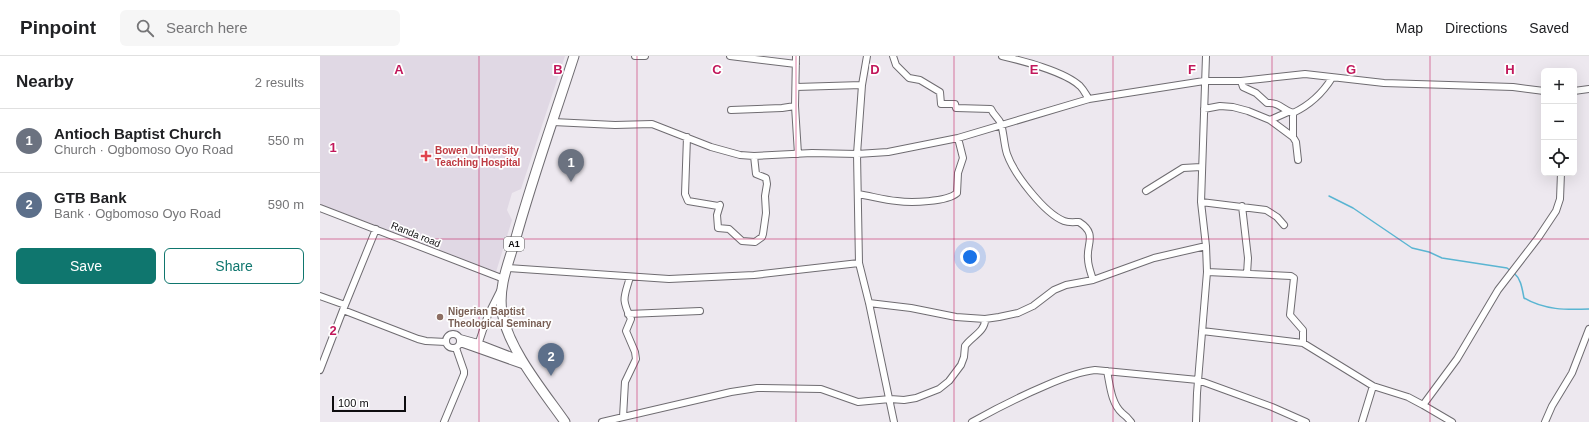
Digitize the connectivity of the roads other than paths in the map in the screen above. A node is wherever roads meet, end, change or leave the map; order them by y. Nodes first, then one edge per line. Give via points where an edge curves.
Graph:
1 (574, 56) edge
2 (635, 56) edge
3 (640, 56) edge
4 (645, 56) edge
5 (730, 56) edge
6 (796, 56) edge
7 (867, 56) edge
8 (893, 56) edge
9 (1002, 56) edge
10 (1206, 56) edge
11 (796, 64) junction
12 (1332, 78) junction
13 (1204, 81) junction
14 (1241, 81) junction
15 (862, 85) junction
16 (796, 87) junction
17 (1589, 89) edge
18 (1541, 90) edge
19 (1577, 91) edge
20 (1089, 99) junction
21 (795, 106) junction
22 (1204, 109) junction
23 (731, 110) dead end
24 (1290, 112) junction
25 (1270, 120) junction
26 (553, 122) junction
27 (1001, 125) junction
28 (1292, 136) junction
29 (687, 137) junction
30 (958, 138) junction
31 (798, 154) junction
32 (857, 154) junction
33 (754, 156) junction
34 (1298, 160) dead end
35 (1201, 167) junction
36 (1561, 176) edge
37 (1146, 191) dead end
38 (858, 194) junction
39 (1201, 202) junction
40 (1242, 206) junction
41 (320, 208) edge
42 (1284, 225) dead end
43 (376, 229) junction
44 (1206, 246) junction
45 (860, 263) junction
46 (507, 268) junction
47 (1207, 272) junction
48 (1247, 274) junction
49 (630, 276) junction
50 (1093, 280) junction
51 (503, 282) junction
52 (320, 296) edge
53 (869, 303) junction
54 (344, 308) junction
55 (700, 311) dead end
56 (628, 314) junction
57 (985, 318) junction
58 (1589, 328) edge
59 (1202, 331) junction
60 (446, 342) junction
61 (459, 343) junction
62 (1303, 344) junction
63 (477, 345) junction
64 (524, 363) junction
65 (320, 370) edge
66 (1107, 371) junction
67 (1198, 380) junction
68 (1373, 386) junction
69 (890, 399) junction
70 (1423, 405) junction
71 (624, 416) junction
72 (444, 422) edge
73 (565, 422) edge
74 (602, 422) edge
75 (894, 422) edge
76 (972, 422) edge
77 (1131, 422) edge
78 (1196, 422) edge
79 (1306, 422) edge
80 (1362, 422) edge
81 (1452, 422) edge
82 (1545, 422) edge

1 - 26 highway, A1
2 - 3 street
3 - 4 street
5 - 11 street
6 - 11 street
7 - 15 street
8 - 27 street via 896,65 909,78 920,80 940,92 941,104 955,104 956,108 991,109
9 - 20 street via 1026,61 1064,76 1080,86
10 - 13 street
11 - 16 street
12 - 14 street via 1305,74
12 - 18 street via 1384,83
12 - 24 street via 1324,90 1307,106
13 - 14 street
13 - 20 street
13 - 22 street
14 - 24 street via 1243,87 1256,93 1267,103 1281,105
15 - 16 street
15 - 32 street
16 - 21 street
17 - 19 street
20 - 27 street
21 - 23 street
21 - 31 street
22 - 25 street via 1233,107
22 - 35 street
24 - 25 street
24 - 28 street
25 - 28 street
26 - 29 street via 652,124
26 - 46 highway, A1
27 - 30 street
27 - 50 street via 1010,162 1040,203 1063,220 1080,222 1086,229 1091,240 1087,258
28 - 34 street via 1296,142
29 - 33 street via 711,147
29 - 33 street via 685,194 688,201 720,205 717,215 718,228 729,229 742,241 755,242 763,234 767,181 756,174
30 - 32 street via 888,152
30 - 38 street via 963,158 958,173 958,193 953,197 944,200 898,202
31 - 32 street
31 - 33 street
32 - 38 street
35 - 37 street via 1183,168
35 - 39 street
36 - 70 street via 1560,200 1556,210 1498,290 1457,359
38 - 45 street
39 - 40 street
39 - 44 street
40 - 42 street via 1266,210
40 - 48 street via 1248,258
41 - 43 street, Randa road
43 - 51 street, Randa road
43 - 54 street
44 - 47 street
44 - 50 street via 1154,258
45 - 49 street via 710,278 669,279
45 - 53 street
46 - 49 street
46 - 51 highway, A1
47 - 48 street
47 - 59 street
48 - 62 street via 1294,278 1290,315 1303,330
49 - 56 street via 624,301
50 - 57 street via 1054,290 1033,306 1018,313
51 - 63 street
51 - 64 highway, A1 via 502,312 507,329
52 - 54 street
53 - 57 street via 956,317
53 - 69 street
54 - 60 street via 418,339
54 - 65 street
55 - 56 street
56 - 71 street via 631,319 626,332 636,359 625,382
57 - 69 street via 983,328 964,346 964,357 958,372 945,386 916,398 897,401
58 - 82 street via 1572,373
59 - 62 street
59 - 67 street
60 - 61 street via 449,348
60 - 61 street via 450,335 457,335
61 - 63 street
61 - 72 street via 464,374
62 - 68 street
63 - 64 street
64 - 73 highway, A1
66 - 67 street
66 - 76 street via 1083,371 1003,404
66 - 77 street via 1114,400 1122,414 1127,415
67 - 78 street
67 - 79 street via 1272,406
68 - 70 street via 1408,397
68 - 80 street
69 - 71 street via 858,402 821,390 756,388
69 - 75 street
70 - 81 street
71 - 74 street

